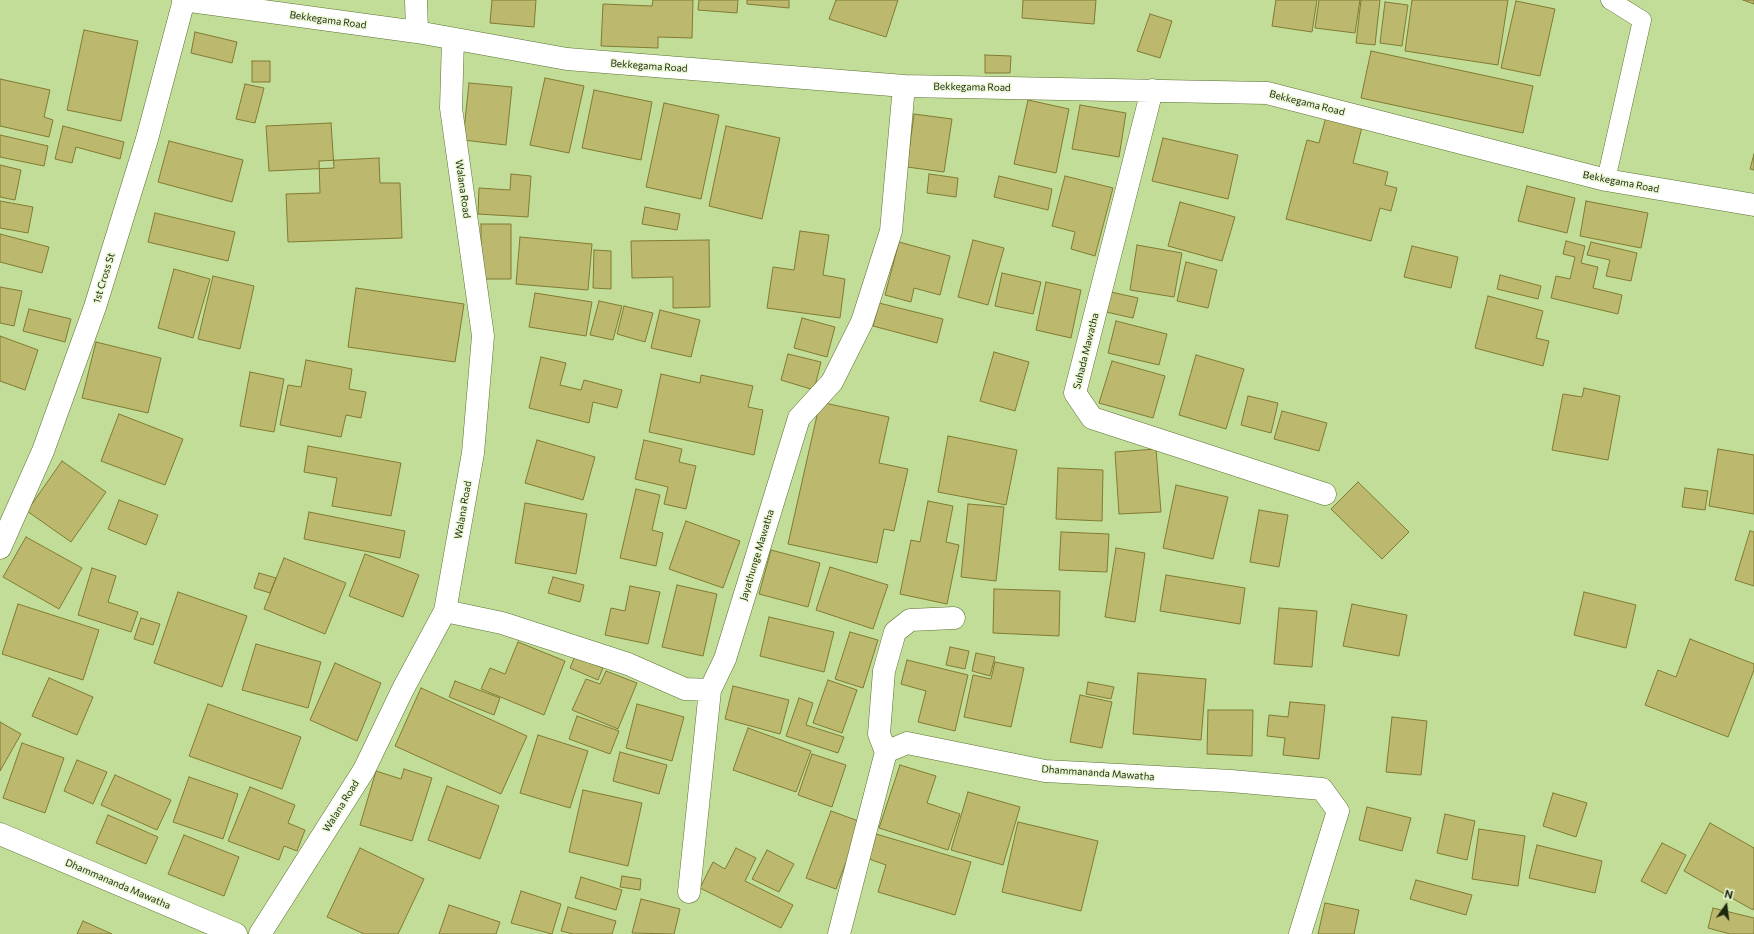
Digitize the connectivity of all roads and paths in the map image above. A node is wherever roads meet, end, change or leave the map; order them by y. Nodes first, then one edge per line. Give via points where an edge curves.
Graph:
1 (183, 0) edge
2 (416, 0) edge
3 (1610, 0) edge
4 (417, 32) junction
5 (453, 39) junction
6 (904, 86) junction
7 (1152, 90) junction
8 (1606, 180) junction
9 (1754, 205) edge
10 (1324, 494) dead end
11 (0, 548) edge
12 (445, 610) junction
13 (954, 618) dead end
14 (710, 690) junction
15 (886, 752) junction
16 (0, 834) edge
17 (688, 892) dead end
18 (236, 934) edge
19 (260, 934) edge
20 (839, 934) edge
21 (1300, 934) edge

1 - 4 street, Bekkegama Road
1 - 11 street, 1st Cross St via 147,139 96,307 43,451
2 - 4 street
3 - 8 lane via 1642,20
4 - 5 street, Bekkegama Road
5 - 6 street, Bekkegama Road via 567,59
5 - 12 street, Walana Road via 451,108 483,336 473,453
6 - 7 street, Bekkegama Road
6 - 14 street, Jayathunge Mawatha via 891,231 862,322 832,382 799,418 725,659
7 - 8 street, Bekkegama Road via 1267,93
7 - 10 street, Suhada Mawatha via 1075,393 1092,418
8 - 9 street, Bekkegama Road
12 - 14 street via 502,623 628,664 685,689
12 - 19 street, Walana Road via 364,770
13 - 15 street via 910,620 895,632 884,671 878,734
14 - 17 street, Jayathunge Mawatha
15 - 20 street
15 - 21 street, Dhammananda Mawatha via 907,743 1045,771 1231,781 1322,789 1338,811
16 - 18 street, Dhammananda Mawatha

